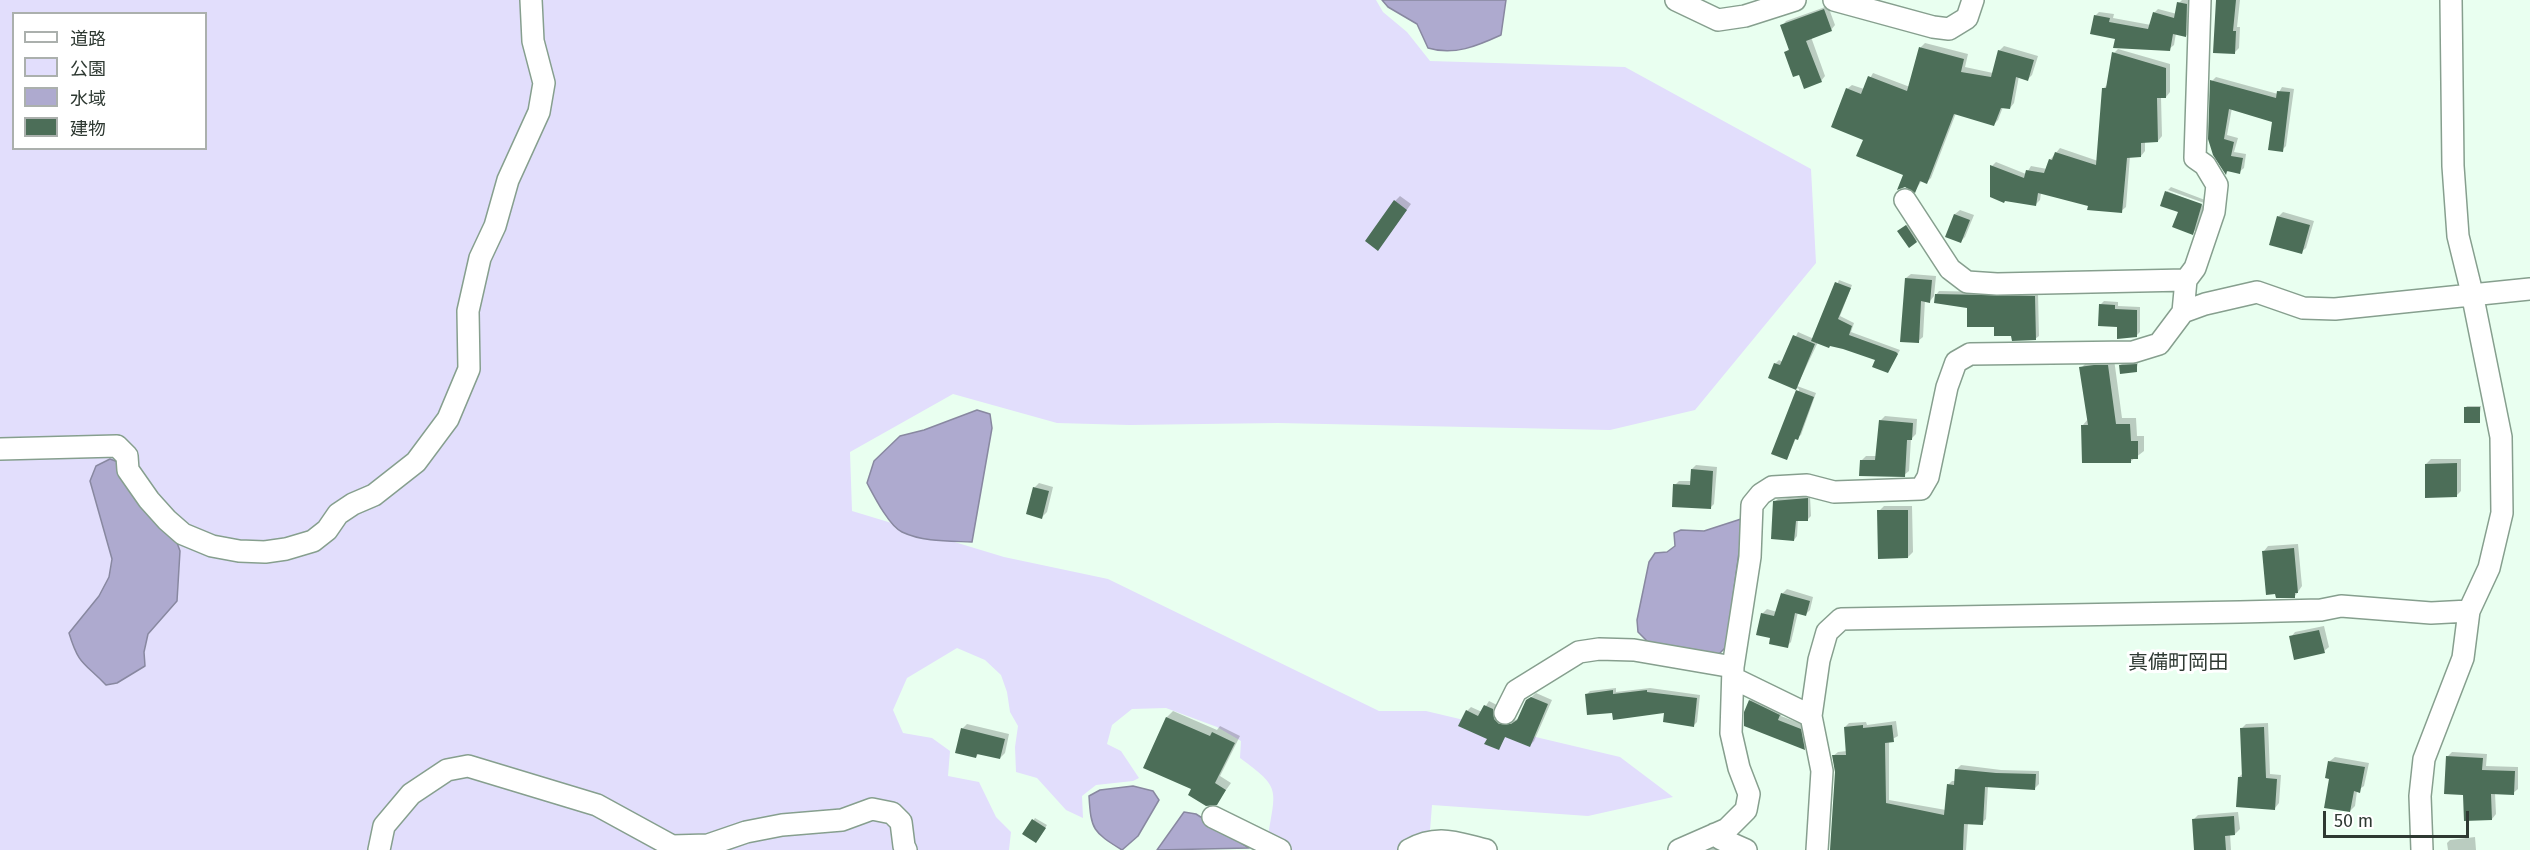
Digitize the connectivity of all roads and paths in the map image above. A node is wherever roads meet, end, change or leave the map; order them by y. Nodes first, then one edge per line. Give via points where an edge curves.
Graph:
1 (531, 0) edge
2 (1676, 0) edge
3 (1795, 0) edge
4 (1834, 0) edge
5 (1973, 0) edge
6 (2200, 0) edge
7 (2451, 0) edge
8 (1753, 7) edge
9 (1905, 200) dead end
10 (2186, 280) junction
11 (2530, 289) edge
12 (2472, 293) junction
13 (2183, 312) junction
14 (0, 449) edge
15 (2469, 611) junction
16 (1733, 673) junction
17 (1505, 713) dead end
18 (1811, 716) junction
19 (1214, 817) dead end
20 (1715, 834) junction
21 (379, 850) edge
22 (906, 850) edge
23 (1280, 850) edge
24 (1409, 850) edge
25 (1486, 850) edge
26 (1679, 850) edge
27 (1746, 850) edge
28 (1817, 850) edge
29 (2421, 850) edge

1 - 14 street via 533,41 544,83 539,112 508,180 495,226 480,258 468,311 470,369 448,419 416,462 374,495 338,514 313,541 265,552 212,546 183,534 149,500 128,470 127,456 117,446
2 - 8 street via 1718,20
3 - 8 street
4 - 5 street via 1948,28 1967,18
6 - 10 street via 2195,158 2205,165 2217,185 2214,212 2195,268
7 - 12 street via 2458,236
9 - 10 street via 1950,269 1967,282
10 - 13 street
11 - 12 street
12 - 13 street via 2335,309 2302,308 2258,292
12 - 15 street via 2501,437 2502,513 2489,568
13 - 16 street via 2159,344 2133,352 1970,354 1956,362 1922,489 1834,492 1807,485 1772,487 1761,494 1752,505 1750,557
15 - 18 street via 2431,613 2341,606 2321,610 1841,619 1827,633
15 - 29 street via 2463,658 2424,759
16 - 17 street via 1634,650 1579,652 1516,691
16 - 18 street
16 - 20 street via 1731,733 1749,794 1746,810 1727,829
18 - 28 street via 1822,771
19 - 23 street
20 - 26 street
20 - 27 street
21 - 22 street via 384,826 411,794 447,770 468,766 597,805 672,846 708,845 746,832 842,820 872,809 892,813 901,822
24 - 25 street via 1439,839

